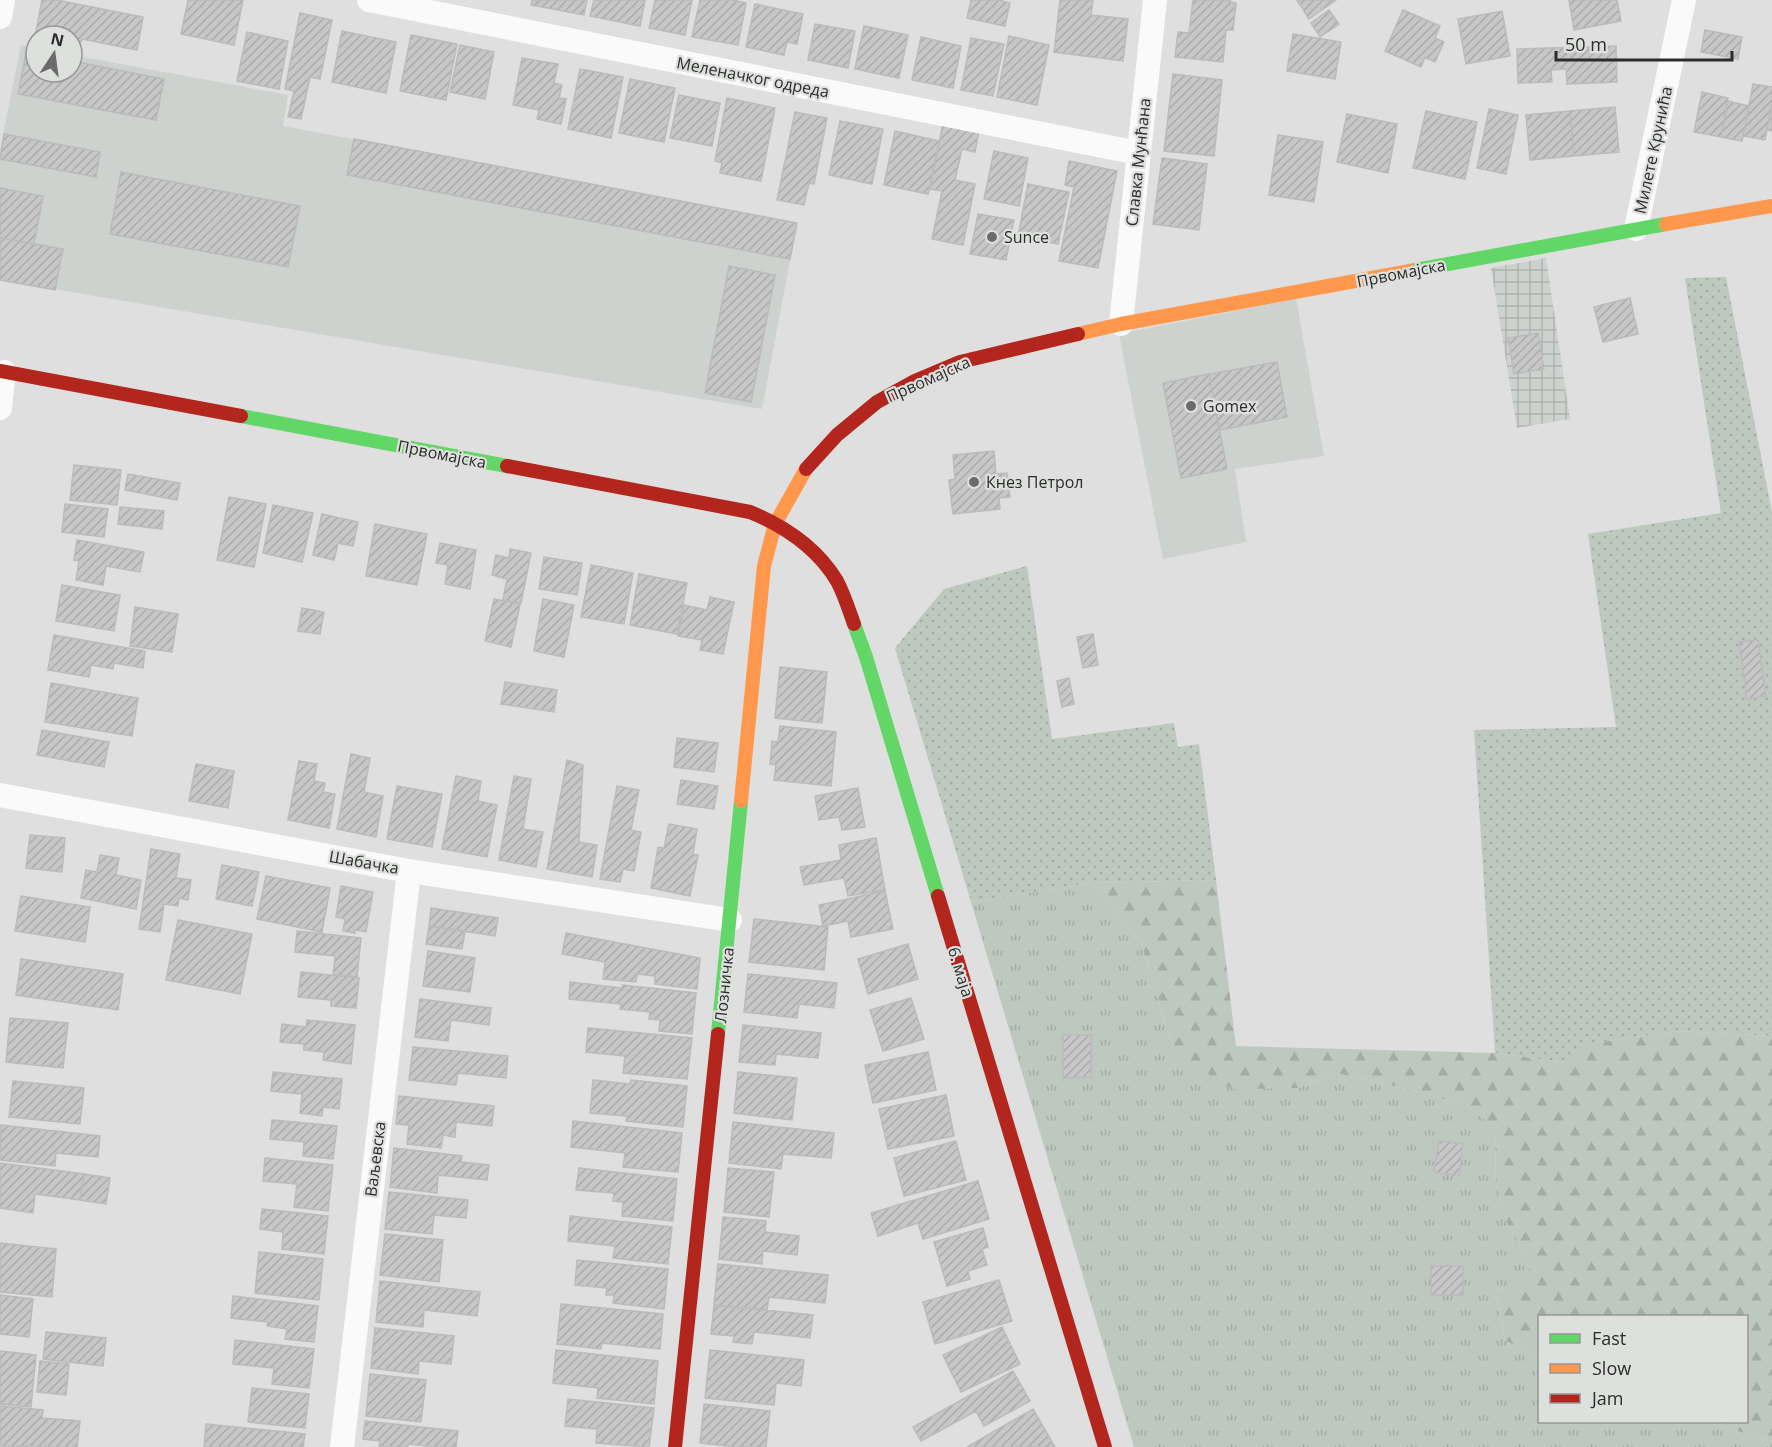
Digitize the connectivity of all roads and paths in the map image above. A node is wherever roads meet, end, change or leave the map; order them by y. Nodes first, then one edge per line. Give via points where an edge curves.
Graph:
1 (3, 0) edge
2 (369, 0) edge
3 (1155, 0) edge
4 (1684, 0) edge
5 (0, 17) edge
6 (1138, 153) junction
7 (1772, 206) edge
8 (1636, 229) junction
9 (1121, 324) junction
10 (2, 371) edge
11 (0, 408) edge
12 (775, 524) junction
13 (0, 795) edge
14 (409, 871) junction
15 (730, 920) junction
16 (342, 1447) edge
17 (675, 1447) edge
18 (1105, 1447) edge

1 - 5 street
2 - 6 street, Меленачког одреда
3 - 6 street, Славка Мунћана
4 - 8 street, Милете Крунића
6 - 9 street, Славка Мунћана
7 - 8 street, Првомајска
8 - 9 street, Првомајска
9 - 12 street, Првомајска via 960,362 877,402 837,435 807,468
10 - 11 street
10 - 12 street, Првомајска via 750,512
12 - 15 street, Лозничка via 764,566
12 - 18 street, 6. маја via 796,537 828,567 866,657
13 - 14 street, Шабачка
14 - 15 street, Шабачка
14 - 16 street, Ваљевска
15 - 17 street, Лозничка

